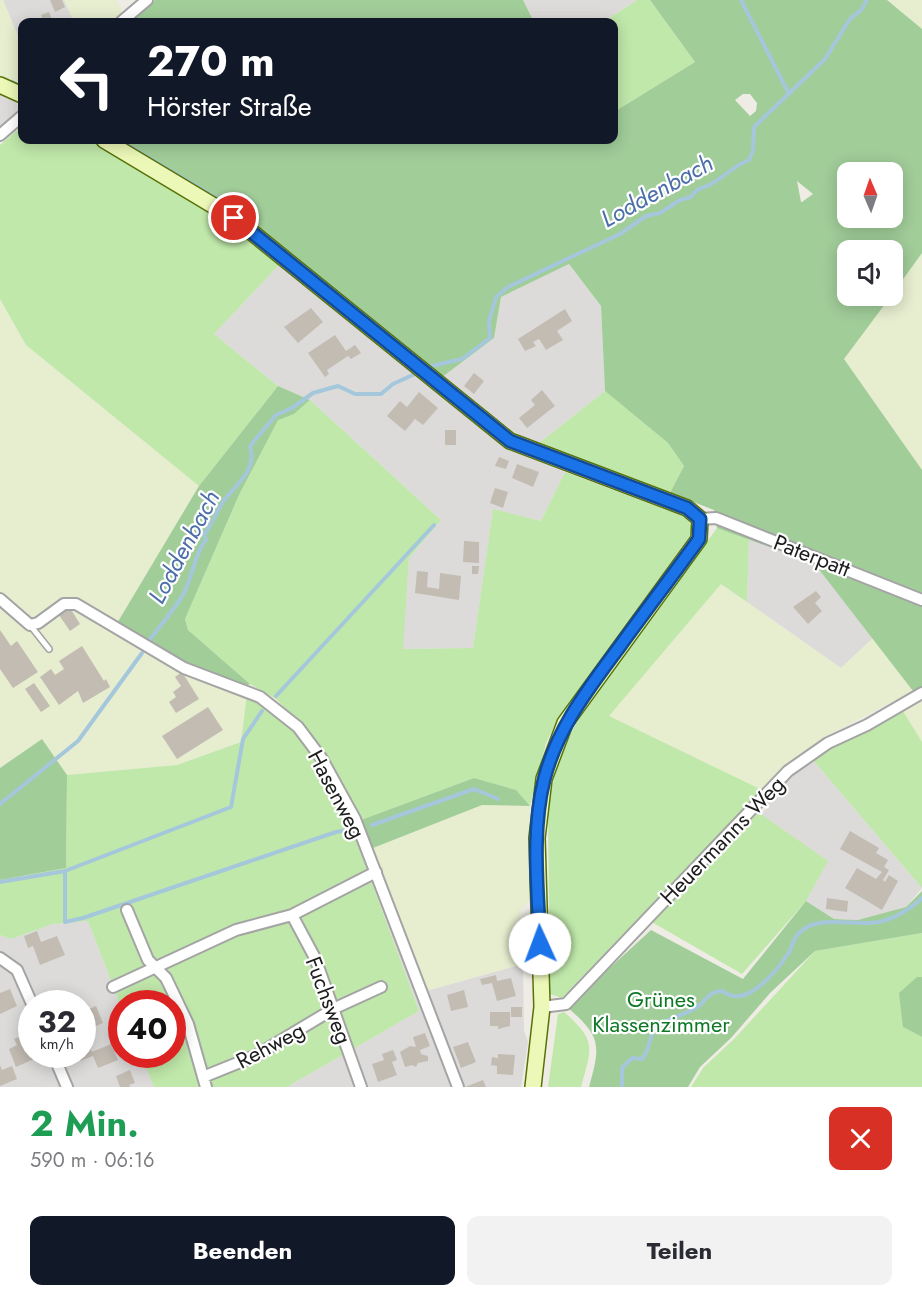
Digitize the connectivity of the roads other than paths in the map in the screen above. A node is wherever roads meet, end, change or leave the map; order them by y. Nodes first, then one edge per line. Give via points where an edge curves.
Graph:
1 (147, 0) edge
2 (126, 18) edge
3 (0, 85) edge
4 (18, 93) edge
5 (18, 119) edge
6 (0, 135) edge
7 (111, 144) edge
8 (700, 519) junction
9 (0, 599) edge
10 (922, 600) edge
11 (30, 626) junction
12 (49, 649) dead end
13 (922, 693) edge
14 (376, 872) junction
15 (127, 910) dead end
16 (292, 915) junction
17 (0, 958) edge
18 (158, 968) junction
19 (113, 987) dead end
20 (381, 987) dead end
21 (26, 990) edge
22 (542, 1007) junction
23 (335, 1008) junction
24 (59, 1068) edge
25 (204, 1082) edge
26 (67, 1087) edge
27 (361, 1087) edge
28 (458, 1087) edge
29 (533, 1087) edge

1 - 2 street
3 - 4 street
5 - 6 street
7 - 8 street via 234,218 510,441 687,508
8 - 10 street, Paterpatt via 716,518
8 - 22 street via 699,539 565,723 544,779 537,838
9 - 11 street
11 - 12 lane
11 - 14 street, Hasenweg via 64,604 76,604 184,668 244,689 274,706 298,727 322,759 355,819
13 - 22 street, Heuermanns Weg via 828,742 788,771 566,1004
14 - 16 street
14 - 28 street, Hasenweg
15 - 18 street via 148,960
16 - 18 street via 236,930
16 - 23 street, Fuchsweg
17 - 21 street via 17,970
18 - 19 street
18 - 25 street via 188,1024
20 - 23 street, Rehweg
22 - 29 street
23 - 25 street, Rehweg
23 - 27 street, Fuchsweg
24 - 26 street

